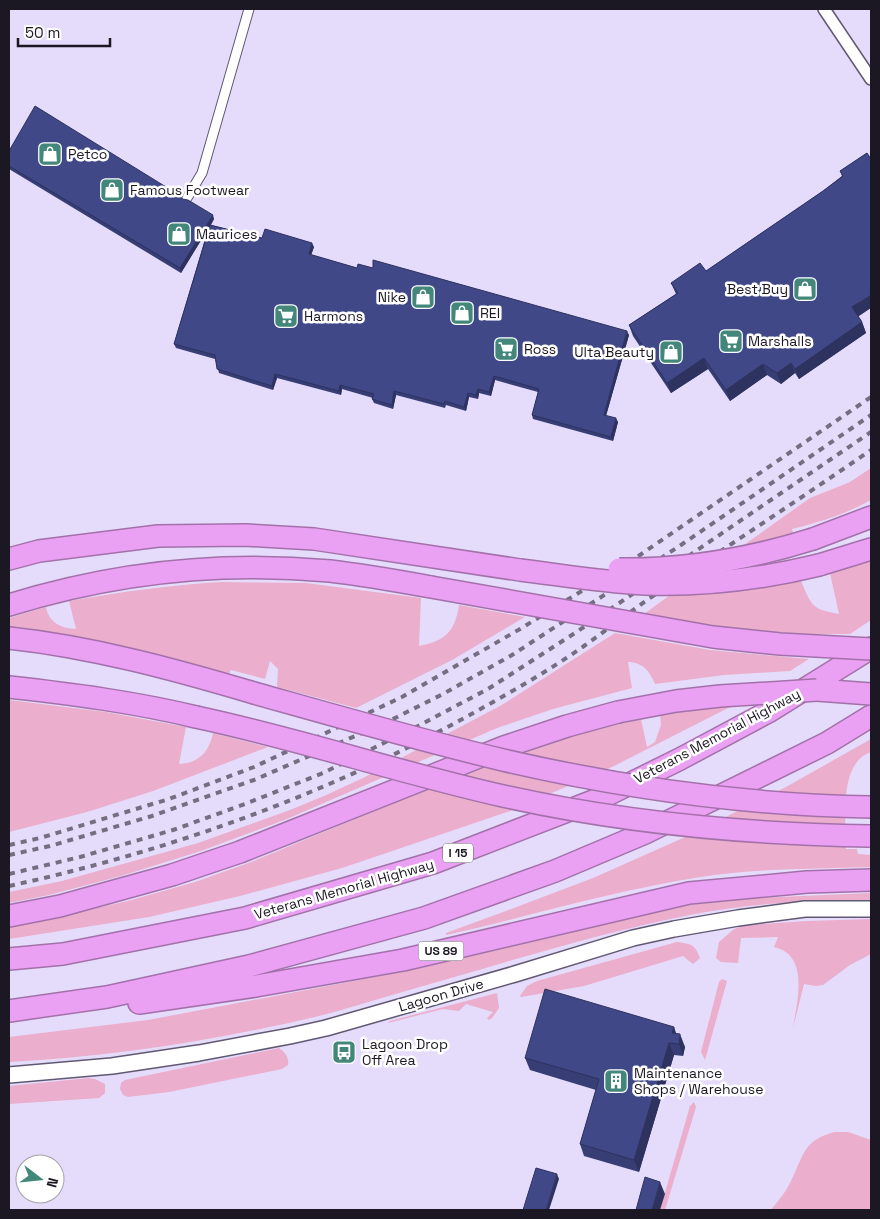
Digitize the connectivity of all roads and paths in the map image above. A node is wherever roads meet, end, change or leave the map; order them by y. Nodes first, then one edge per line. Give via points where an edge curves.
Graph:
1 (249, 9) edge
2 (824, 9) edge
3 (871, 79) edge
4 (188, 198) edge
5 (871, 516) edge
6 (871, 549) edge
7 (9, 559) edge
8 (520, 570) junction
9 (9, 604) edge
10 (9, 638) edge
11 (866, 647) edge
12 (9, 687) edge
13 (871, 688) edge
14 (817, 690) junction
15 (871, 694) edge
16 (871, 716) edge
17 (871, 807) edge
18 (871, 836) edge
19 (871, 880) edge
20 (871, 909) edge
21 (9, 916) edge
22 (9, 959) edge
23 (9, 1012) edge
24 (9, 1074) edge

1 - 4 street via 202,173
2 - 3 street
5 - 8 highway, bridge via 813,539 748,557 685,567
6 - 8 highway, bridge via 819,565 756,578 714,582 605,581
7 - 8 highway via 39,551 158,536 245,535 314,539
9 - 11 highway, bridge via 88,584 176,571 265,568 330,571 712,637 780,644
10 - 17 highway, bridge via 108,654 453,748 587,778 664,791 775,803
11 - 22 highway, Veterans Memorial Highway / I 15 via 768,712 680,759 601,798 433,863 245,918 63,954
12 - 18 highway, bridge via 117,700 196,717 440,781 549,805 724,829
13 - 14 highway
14 - 15 highway
14 - 21 highway, bridge via 676,701 567,726 504,747 189,870 60,906
16 - 23 highway via 827,743 645,833 554,871 424,918 249,966 106,997
19 - 23 highway, US 89 via 807,882 688,893 403,960 256,986 151,1002
20 - 24 street, Lagoon Drive via 806,910 674,928 290,1036 112,1066

